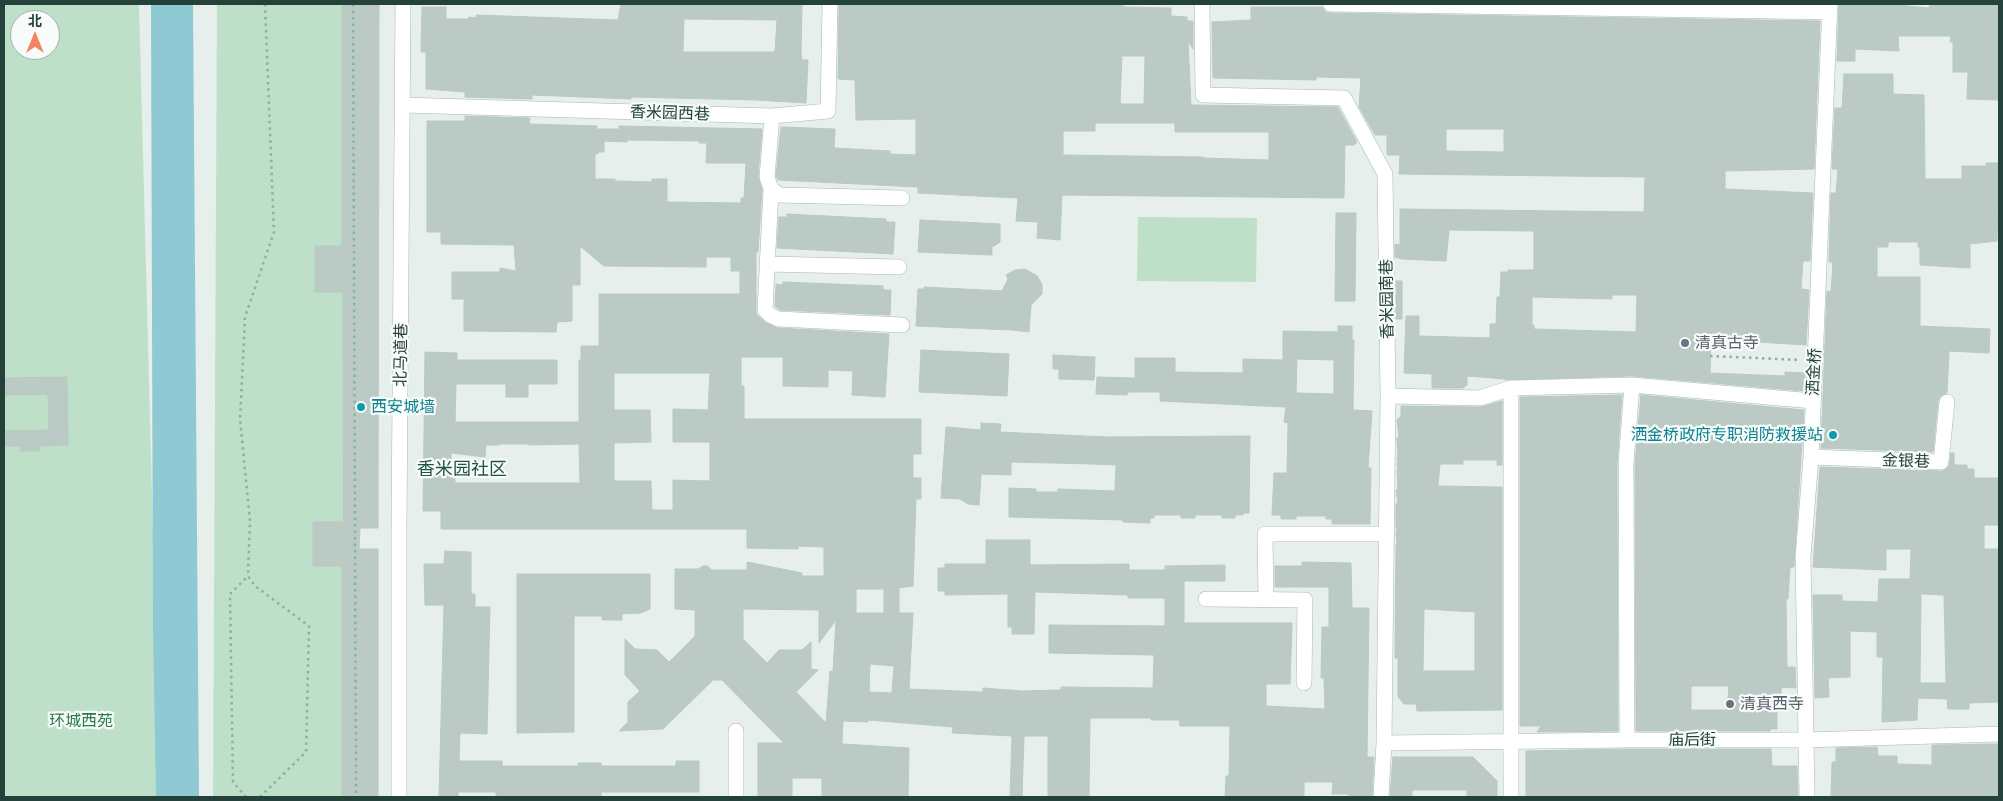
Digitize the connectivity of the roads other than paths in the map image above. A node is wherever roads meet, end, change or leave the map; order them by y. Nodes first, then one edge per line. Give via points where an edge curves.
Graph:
1 (403, 4) edge
2 (830, 4) edge
3 (1202, 4) edge
4 (1331, 4) edge
5 (1351, 4) edge
6 (1420, 5) edge
7 (1830, 8) edge
8 (403, 105) junction
9 (772, 116) junction
10 (771, 189) junction
11 (902, 198) dead end
12 (767, 264) junction
13 (899, 267) dead end
14 (902, 324) dead end
15 (1632, 385) junction
16 (1511, 388) junction
17 (1388, 396) junction
18 (1813, 401) junction
19 (1947, 402) dead end
20 (1811, 457) junction
21 (1386, 534) junction
22 (1206, 599) dead end
23 (1266, 600) junction
24 (1304, 683) dead end
25 (736, 731) dead end
26 (1999, 734) edge
27 (1627, 740) junction
28 (1806, 740) junction
29 (1510, 742) junction
30 (1384, 743) junction
31 (399, 797) edge
32 (736, 797) edge
33 (1381, 797) edge
34 (1511, 797) edge
35 (1807, 797) edge

1 - 8 street, 北马道巷
2 - 9 street, 香米园西巷 via 828,111
3 - 17 street, 香米园南巷 via 1203,96 1344,98 1385,174
4 - 5 street
5 - 6 street
6 - 7 street
7 - 18 street, 洒金桥
8 - 9 street, 香米园西巷
8 - 31 street, 北马道巷
9 - 10 street via 767,176
10 - 11 street via 780,195
10 - 12 street
12 - 13 street
12 - 14 street via 765,310 778,319
15 - 16 street
15 - 18 street
15 - 27 street via 1626,464
16 - 17 street via 1480,398
16 - 29 street
17 - 21 street, 香米园南巷
18 - 20 street, 洒金桥
19 - 20 street, 金银巷 via 1941,462
20 - 28 street, 洒金桥 via 1802,557
21 - 23 street via 1265,534
21 - 30 street, 香米园南巷
22 - 23 street
23 - 24 street via 1305,600
25 - 32 street
26 - 28 street, 庙后街
27 - 28 street, 庙后街
27 - 29 street, 庙后街
28 - 35 street, 洒金桥
29 - 30 street, 庙后街
29 - 34 street
30 - 33 street, 香米园南巷

